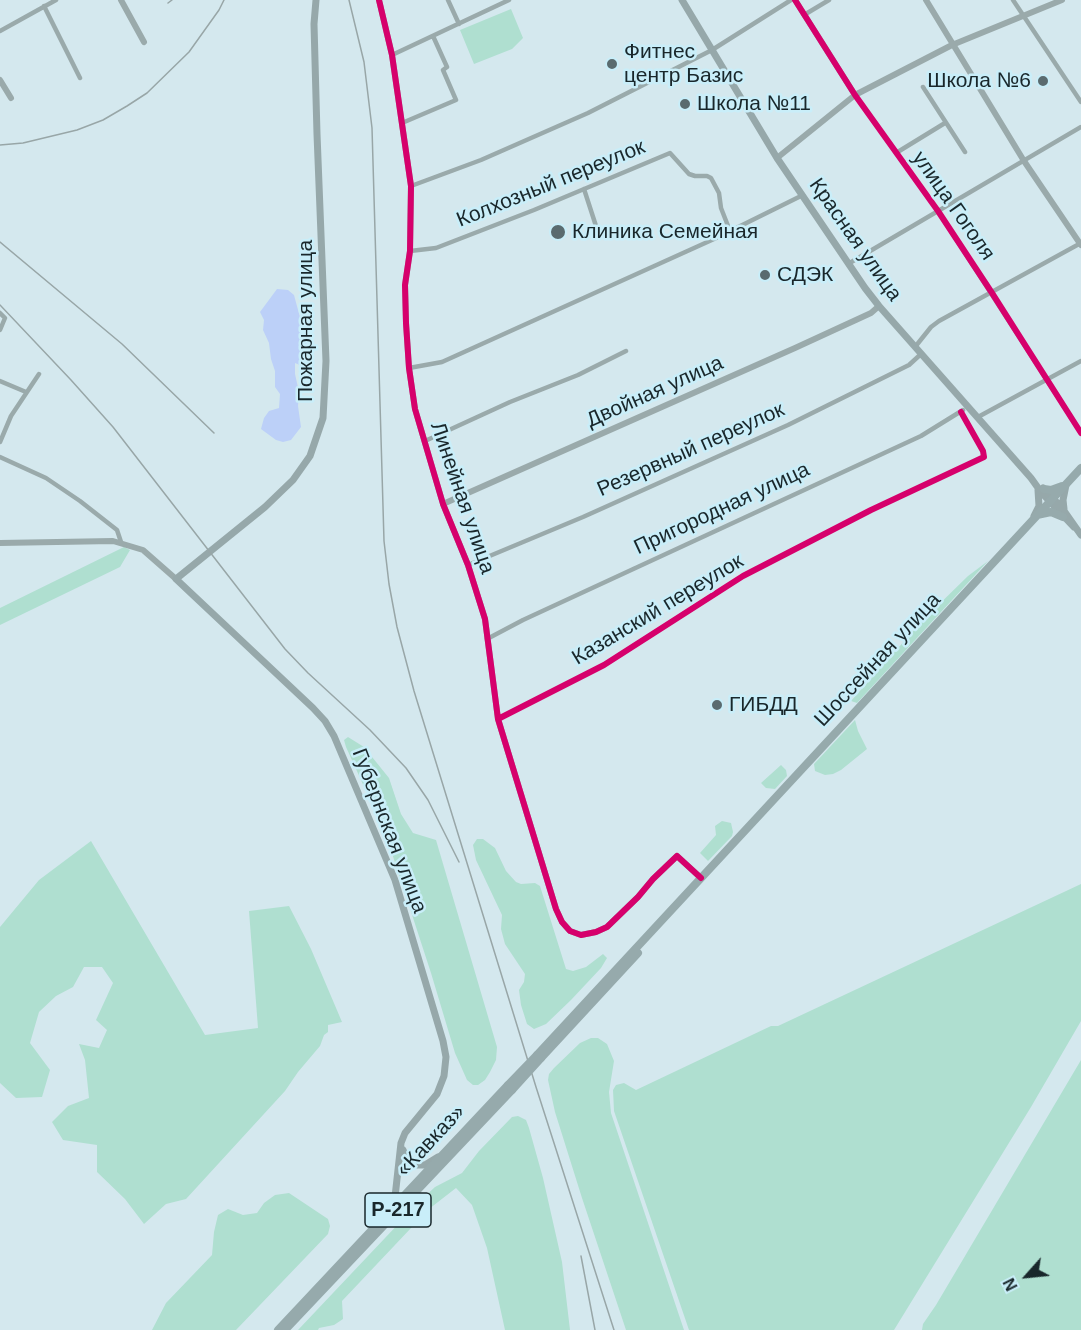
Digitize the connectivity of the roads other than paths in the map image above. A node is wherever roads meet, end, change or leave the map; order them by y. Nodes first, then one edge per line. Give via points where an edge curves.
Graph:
1 (56, 0) edge
2 (121, 0) edge
3 (316, 0) edge
4 (379, 0) edge
5 (448, 0) edge
6 (509, 0) edge
7 (682, 0) edge
8 (793, 0) edge
9 (829, 0) edge
10 (926, 0) edge
11 (1013, 0) edge
12 (1062, 0) edge
13 (44, 6) junction
14 (804, 15) junction
15 (1023, 15) junction
16 (459, 24) junction
17 (0, 31) edge
18 (433, 36) junction
19 (144, 42) dead end
20 (952, 45) junction
21 (712, 50) junction
22 (392, 55) junction
23 (80, 78) dead end
24 (0, 80) edge
25 (923, 87) dead end
26 (855, 95) junction
27 (11, 98) dead end
28 (1081, 102) edge
29 (402, 123) junction
30 (945, 123) junction
31 (1081, 128) edge
32 (965, 152) dead end
33 (896, 153) junction
34 (777, 158) junction
35 (1024, 161) junction
36 (411, 186) junction
37 (584, 189) junction
38 (803, 195) junction
39 (938, 211) junction
40 (596, 226) dead end
41 (730, 231) junction
42 (1081, 244) edge
43 (410, 251) junction
44 (848, 264) junction
45 (992, 293) junction
46 (879, 306) junction
47 (0, 313) edge
48 (0, 330) edge
49 (915, 347) junction
50 (626, 351) dead end
51 (921, 354) junction
52 (1081, 361) edge
53 (409, 368) junction
54 (39, 374) dead end
55 (1048, 380) junction
56 (0, 381) edge
57 (26, 392) junction
58 (967, 406) junction
59 (961, 412) junction
60 (978, 417) junction
61 (1081, 433) edge
62 (1, 436) edge
63 (425, 441) junction
64 (0, 442) edge
65 (0, 458) edge
66 (1081, 468) edge
67 (1066, 484) junction
68 (1041, 488) junction
69 (1051, 500) junction
70 (443, 504) junction
71 (1065, 516) junction
72 (1033, 518) junction
73 (1081, 535) edge
74 (121, 542) junction
75 (0, 543) edge
76 (468, 564) junction
77 (176, 579) junction
78 (488, 639) junction
79 (498, 719) junction
80 (701, 878) junction
81 (539, 1057) joint
82 (510, 1087) junction
83 (401, 1143) junction
84 (443, 1154) junction
85 (394, 1206) junction
86 (278, 1330) edge
87 (285, 1330) edge

1 - 13 street
2 - 19 street
3 - 77 main road, Пожарная улица via 326,361 323,418 310,456 293,480
4 - 22 street, Линейная улица
5 - 16 street
6 - 16 street
7 - 21 main road, Красная улица
8 - 14 street, улица Гоголя
8 - 21 street
9 - 14 street
10 - 20 street
11 - 15 street
12 - 15 street
13 - 17 street
13 - 23 street
14 - 26 street, улица Гоголя
15 - 20 street
15 - 28 street
16 - 18 street
18 - 22 street
18 - 29 street via 456,100
20 - 26 street
20 - 35 street
21 - 34 main road, Красная улица
21 - 36 street via 576,119
22 - 29 street, Линейная улица
24 - 27 street
25 - 30 street
26 - 33 street, улица Гоголя
26 - 34 street
29 - 36 street, Линейная улица
30 - 32 street
30 - 33 street
31 - 35 street
33 - 39 street, улица Гоголя
34 - 38 main road, Красная улица
35 - 39 street
35 - 42 street
36 - 43 street, Линейная улица
37 - 40 street
37 - 41 street, Колхозный переулок via 670,153 689,174 711,178
37 - 43 street, Колхозный переулок via 436,248
38 - 41 street
38 - 44 main road, Красная улица
39 - 44 street
39 - 45 street, улица Гоголя
41 - 53 street via 442,362
42 - 45 street
43 - 53 street, Линейная улица via 405,285
44 - 46 main road, Красная улица
45 - 49 street via 939,321
45 - 55 street, улица Гоголя
46 - 49 main road, Красная улица
46 - 70 street, Двойная улица via 806,343
47 - 48 street via 5,318
49 - 51 main road, Красная улица
50 - 63 street
51 - 58 main road, Красная улица
51 - 76 street, Резервный переулок via 909,365 788,424 583,517
52 - 55 street
53 - 63 street, Линейная улица
54 - 57 street
55 - 60 street
55 - 61 street, улица Гоголя
56 - 57 street
57 - 62 street
58 - 59 street, Пригородная улица
58 - 60 main road, Красная улица
59 - 78 street, Пригородная улица via 921,436
59 - 79 street, Казанский переулок via 984,457 744,576 603,665
60 - 68 main road, Красная улица
62 - 64 street
63 - 70 street, Линейная улица
65 - 74 street via 46,478 80,501 117,530
66 - 67 highway, Шоссейная улица / Р-217
67 - 68 highway via 1057,489
67 - 69 highway, Шоссейная улица / Р-217
67 - 71 main road
68 - 69 main road, Красная улица
68 - 72 main road
69 - 71 main road, Красная улица
69 - 72 highway, Шоссейная улица / Р-217
70 - 76 street, Линейная улица
71 - 72 highway via 1051,512
71 - 73 main road, Красная улица
72 - 80 highway, Шоссейная улица / Р-217
74 - 75 street
74 - 77 street via 143,550
76 - 78 street, Линейная улица
77 - 83 main road, Губернская улица via 325,722 380,841 446,1057 437,1094
78 - 79 street, Линейная улица
79 - 80 street, Линейная улица via 562,922 570,932 581,935 607,927 677,856
80 - 81 highway, Шоссейная улица / Р-217 via 688,898
81 - 82 highway, «Кавказ» / Р-217, bridge
82 - 84 highway, «Кавказ» / Р-217
82 - 87 highway, «Кавказ» / Р-217
83 - 84 main road via 404,1155 414,1165 425,1165
83 - 85 main road
84 - 85 highway, «Кавказ» / Р-217
85 - 86 highway, «Кавказ» / Р-217

